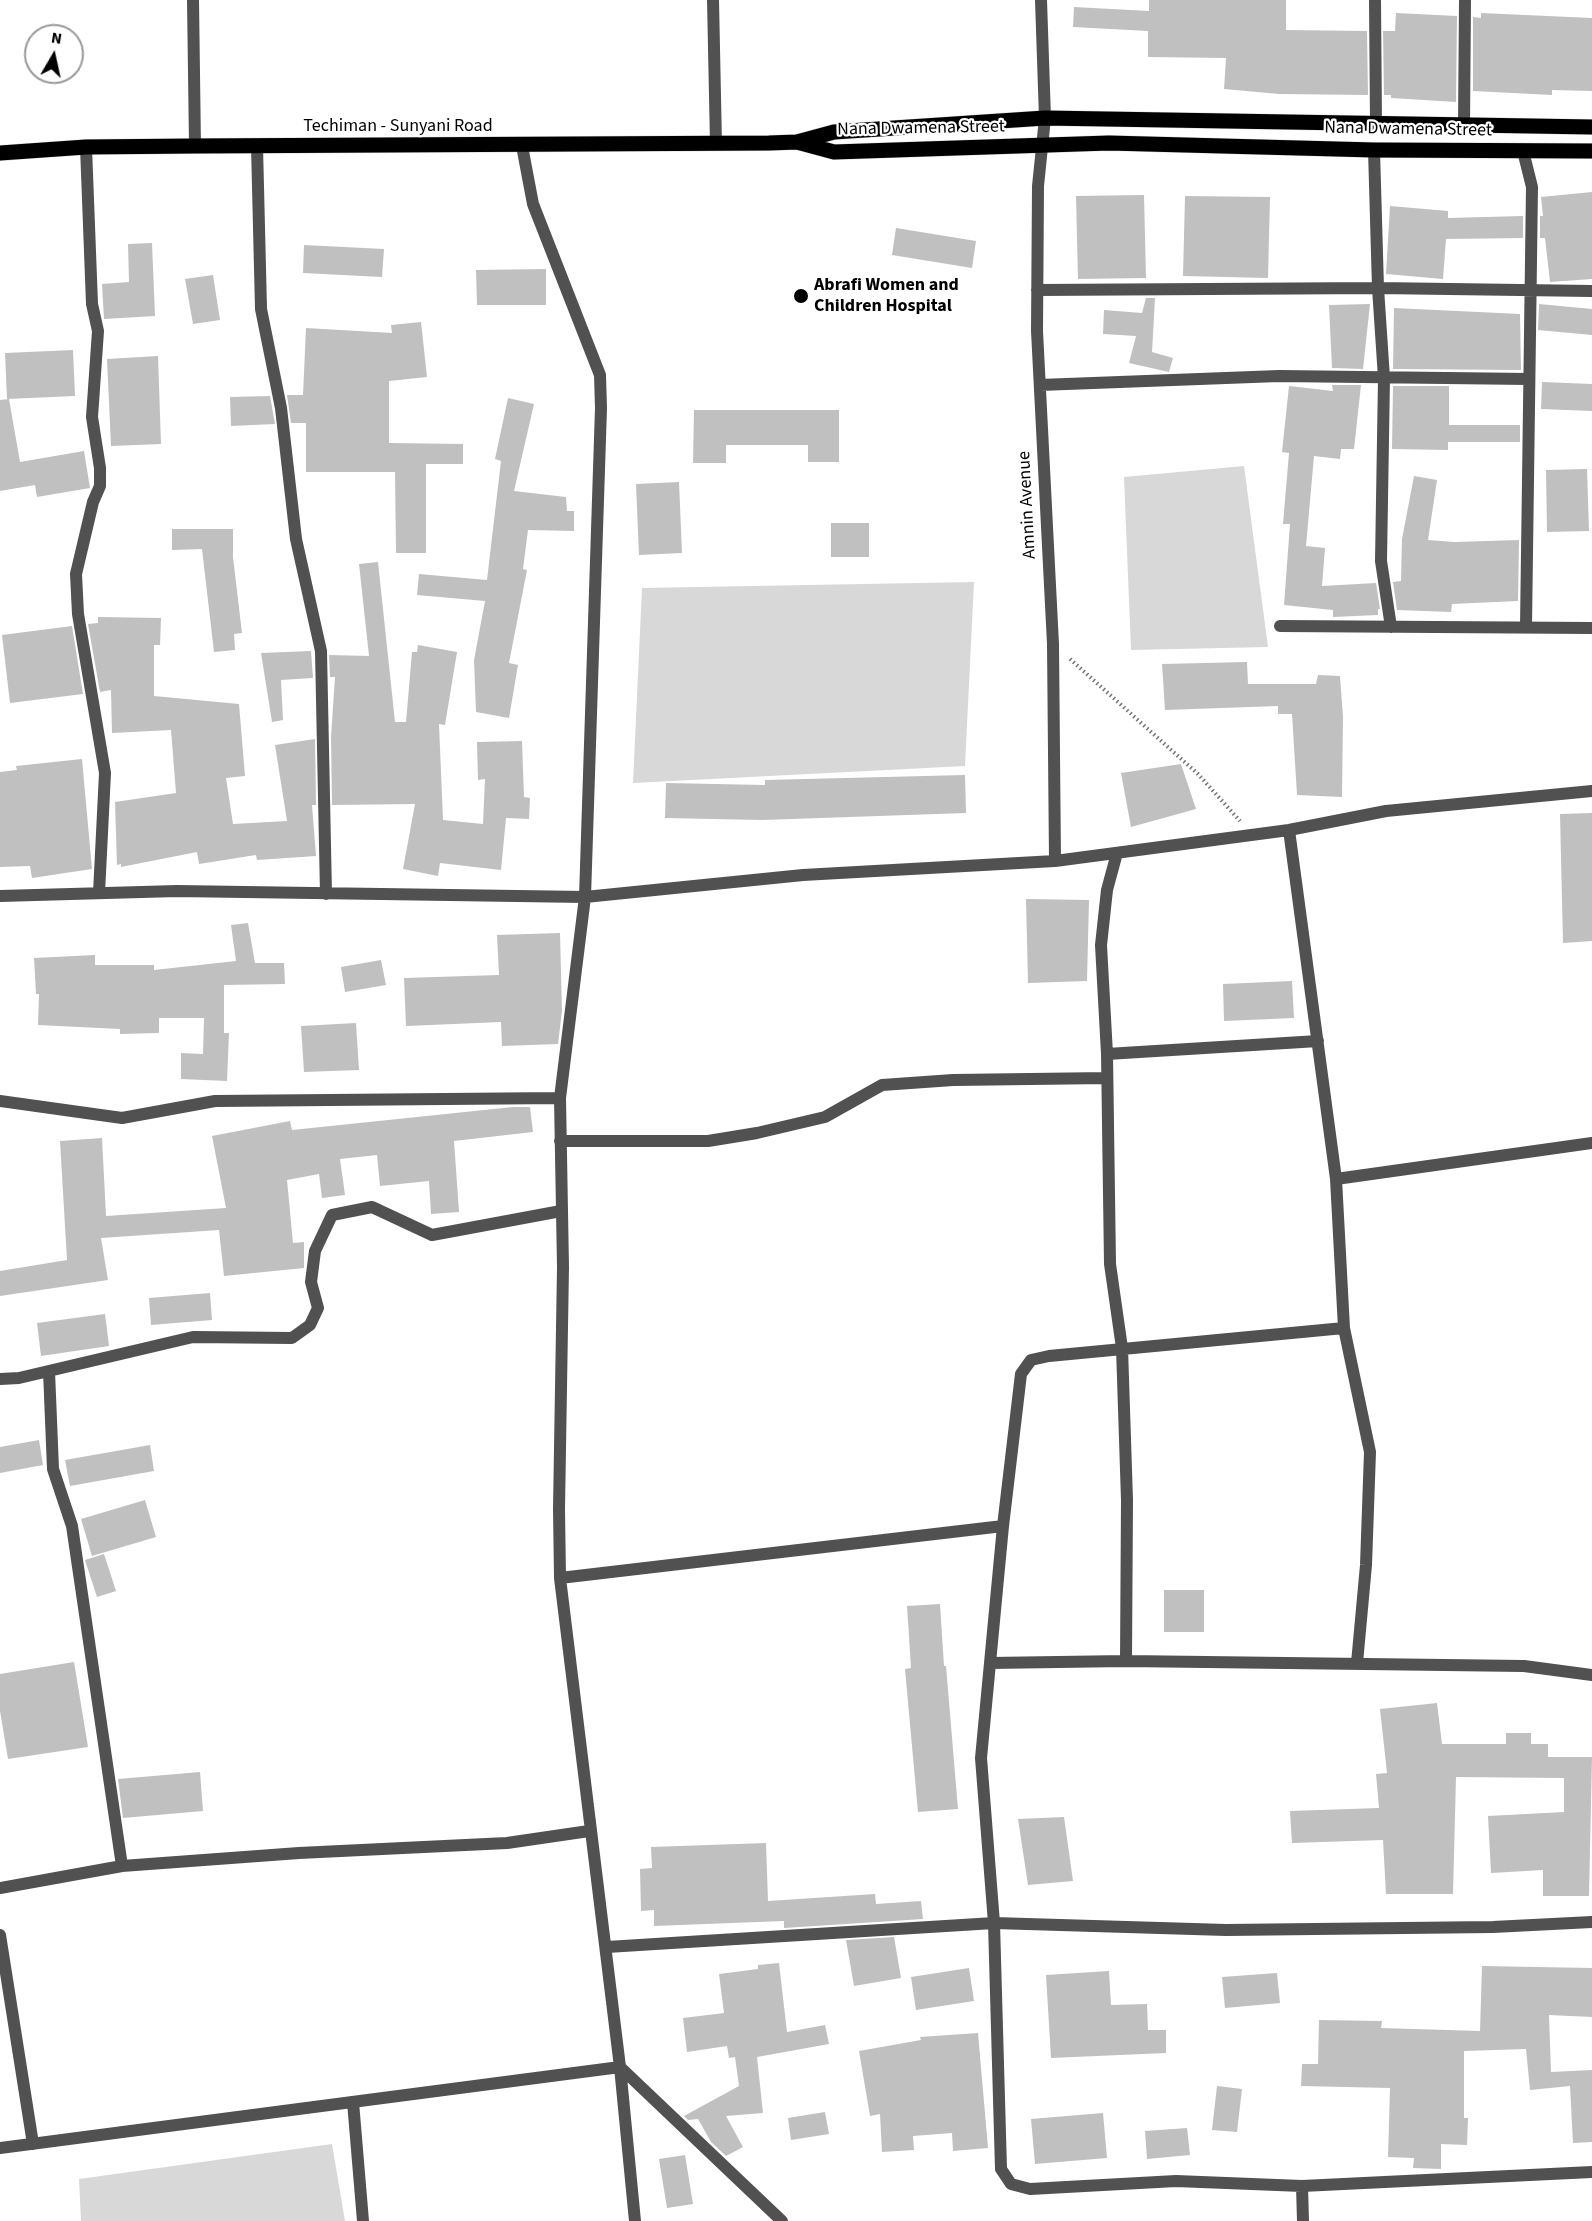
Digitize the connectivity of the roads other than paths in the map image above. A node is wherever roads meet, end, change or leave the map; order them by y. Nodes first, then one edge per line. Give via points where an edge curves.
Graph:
1 (193, 0) edge
2 (713, 0) edge
3 (1041, 0) edge
4 (1375, 0) edge
5 (1465, 0) edge
6 (1045, 118) junction
7 (1376, 124) junction
8 (1464, 127) junction
9 (1592, 127) edge
10 (797, 142) junction
11 (716, 144) junction
12 (195, 146) junction
13 (256, 146) junction
14 (522, 146) junction
15 (86, 147) junction
16 (1040, 147) junction
17 (1374, 150) junction
18 (1523, 151) junction
19 (1592, 151) edge
20 (0, 153) edge
21 (1378, 288) junction
22 (1037, 290) junction
23 (1531, 291) junction
24 (1592, 291) edge
25 (1384, 378) junction
26 (1529, 379) junction
27 (1040, 384) junction
28 (1280, 626) dead end
29 (1526, 626) junction
30 (1391, 627) junction
31 (1592, 628) edge
32 (1592, 791) edge
33 (1289, 830) junction
34 (1117, 853) junction
35 (1055, 861) junction
36 (99, 893) junction
37 (326, 894) junction
38 (0, 897) edge
39 (585, 897) junction
40 (1318, 1041) junction
41 (1107, 1054) junction
42 (1107, 1078) junction
43 (560, 1098) junction
44 (0, 1101) edge
45 (560, 1141) junction
46 (1592, 1143) edge
47 (1336, 1179) junction
48 (561, 1211) junction
49 (1344, 1328) junction
50 (1122, 1348) junction
51 (49, 1371) junction
52 (0, 1379) edge
53 (1003, 1526) junction
54 (560, 1578) junction
55 (1126, 1661) junction
56 (1357, 1663) junction
57 (990, 1664) junction
58 (1592, 1675) edge
59 (589, 1831) junction
60 (122, 1866) junction
61 (0, 1888) edge
62 (1592, 1922) edge
63 (994, 1923) junction
64 (0, 1935) edge
65 (607, 1947) junction
66 (620, 2067) junction
67 (353, 2102) junction
68 (33, 2144) junction
69 (0, 2148) edge
70 (1592, 2172) edge
71 (1302, 2186) junction
72 (363, 2221) edge
73 (635, 2221) edge
74 (782, 2221) edge
75 (1303, 2221) edge

1 - 12 street
2 - 11 street
3 - 6 street, Amnin Avenue
4 - 7 street
5 - 8 street
6 - 7 main road, Nana Dwamena Street
6 - 10 main road, Nana Dwamena Street via 834,132
6 - 16 street, Amnin Avenue
7 - 8 main road, Nana Dwamena Street
8 - 9 main road, Nana Dwamena Street
10 - 11 main road, Techiman - Sunyani Road
10 - 16 main road, Nana Dwamena Street via 834,152
11 - 14 main road, Techiman - Sunyani Road
12 - 13 main road, Techiman - Sunyani Road
12 - 15 main road, Techiman - Sunyani Road
13 - 14 main road, Techiman - Sunyani Road
13 - 37 street via 261,309 281,408 296,539 321,651
14 - 39 street via 533,204 600,375
15 - 20 main road, Techiman - Sunyani Road
15 - 36 street via 92,304 98,331 92,417 100,486 76,574 81,636 105,773
16 - 17 main road, Nana Dwamena Street via 1109,143
16 - 22 street, Amnin Avenue
17 - 18 main road, Nana Dwamena Street
17 - 21 street
18 - 19 main road, Nana Dwamena Street
18 - 23 street via 1532,187
21 - 22 street
21 - 23 street
21 - 25 street
22 - 27 street, Amnin Avenue
23 - 24 street
23 - 26 street
25 - 26 street
25 - 27 street via 1280,376
25 - 30 street via 1381,561
26 - 29 street
27 - 35 street, Amnin Avenue via 1053,644
28 - 30 street
29 - 30 street
29 - 31 street
32 - 33 street via 1386,811
33 - 34 street
33 - 40 street
34 - 35 street
34 - 41 street via 1107,890 1101,945
35 - 39 street via 803,875
36 - 37 street
36 - 38 street
37 - 39 street
39 - 43 street
40 - 41 street
40 - 47 street
41 - 42 street
42 - 45 street via 882,1084 825,1117 757,1133 708,1141
42 - 50 street via 1110,1264
43 - 44 street via 215,1101 122,1118
43 - 45 street
45 - 48 street
46 - 47 street
47 - 49 street
48 - 51 street via 432,1235 372,1207 332,1215 315,1251 311,1282 318,1308 310,1326 292,1338 193,1337
48 - 54 street
49 - 50 street
49 - 56 street via 1370,1452
50 - 53 street via 1030,1360 1017,1388
50 - 55 street via 1127,1500
51 - 52 street
51 - 60 street via 53,1469 72,1526
53 - 54 street
53 - 57 street
54 - 59 street
55 - 56 street
55 - 57 street
56 - 58 street via 1524,1666
57 - 63 street via 981,1758
59 - 60 street via 507,1843
59 - 65 street
60 - 61 street
62 - 63 street via 1226,1930
63 - 65 street
63 - 71 street via 1001,2169 1011,2184 1030,2189 1176,2181
64 - 68 street
65 - 66 street
66 - 67 street
66 - 73 street
66 - 74 street
67 - 68 street
67 - 72 street
68 - 69 street
70 - 71 street
71 - 75 street

